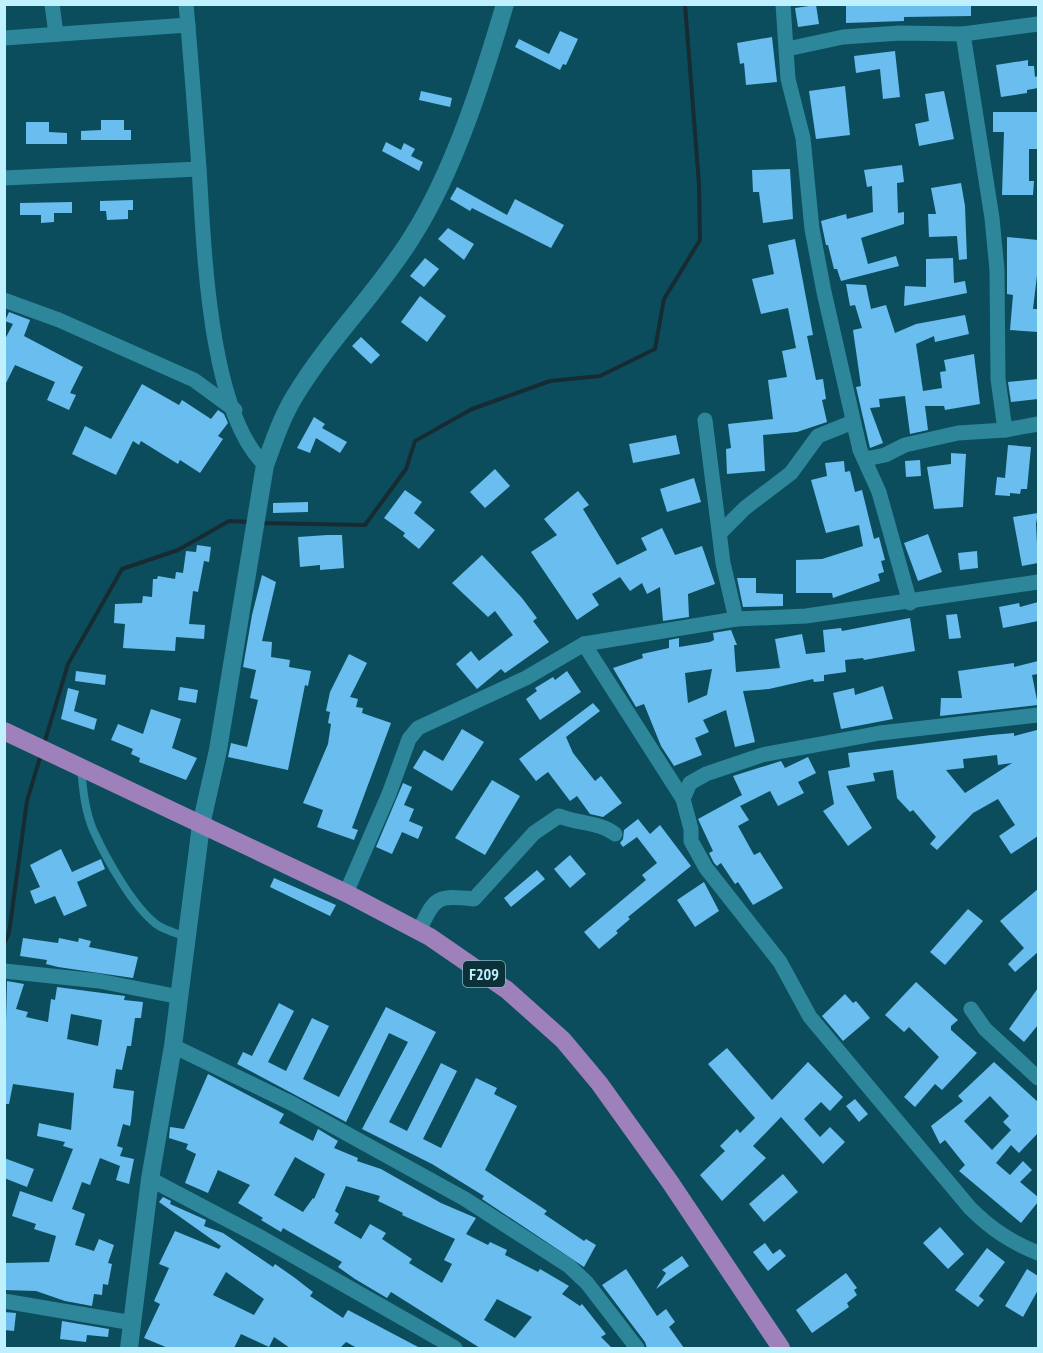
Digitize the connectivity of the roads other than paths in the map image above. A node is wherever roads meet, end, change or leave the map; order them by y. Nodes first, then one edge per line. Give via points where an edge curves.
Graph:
1 (52, 4) edge
2 (186, 4) edge
3 (505, 4) edge
4 (783, 4) edge
5 (1038, 24) edge
6 (188, 25) junction
7 (56, 34) junction
8 (963, 34) junction
9 (4, 38) edge
10 (787, 49) junction
11 (199, 169) junction
12 (4, 178) edge
13 (4, 300) edge
14 (235, 410) junction
15 (705, 420) dead end
16 (854, 422) junction
17 (1038, 424) edge
18 (1005, 430) junction
19 (866, 459) junction
20 (265, 465) junction
21 (720, 533) junction
22 (1038, 582) edge
23 (910, 603) junction
24 (736, 619) junction
25 (584, 644) junction
26 (1038, 715) edge
27 (4, 732) edge
28 (81, 768) junction
29 (683, 799) junction
30 (201, 825) junction
31 (615, 834) dead end
32 (346, 893) junction
33 (419, 931) junction
34 (187, 938) junction
35 (8, 971) edge
36 (180, 997) junction
37 (971, 1009) dead end
38 (173, 1046) junction
39 (1038, 1078) edge
40 (150, 1179) junction
41 (1038, 1253) edge
42 (4, 1301) edge
43 (133, 1323) junction
44 (129, 1348) edge
45 (455, 1348) edge
46 (637, 1348) edge
47 (781, 1348) edge

1 - 7 street
2 - 6 street
3 - 20 main road via 489,59 423,220 295,395
4 - 10 street
5 - 8 street
6 - 7 street
6 - 11 street
7 - 9 street
8 - 10 street via 843,37
8 - 18 street via 992,218 997,270 998,379
10 - 16 street via 788,79 803,138 812,229
11 - 12 street
11 - 14 street via 214,335
13 - 14 street via 194,380
14 - 20 street via 249,447
15 - 21 street
16 - 19 street
16 - 21 street via 818,436 791,473
17 - 18 street
18 - 19 street via 958,433
19 - 23 street
20 - 30 main road via 218,750
21 - 24 street
22 - 23 street
23 - 24 street via 806,616
24 - 25 street
25 - 29 street
25 - 32 street via 526,678 417,728 409,739
26 - 29 street via 880,733 762,755 706,774 690,783
27 - 28 main road, F209
28 - 30 main road, F209
28 - 34 lane via 83,797 94,831 123,882 138,906 157,925
29 - 41 street via 696,850 780,962 810,1017 970,1208 1012,1242
30 - 32 main road, F209
30 - 34 main road
31 - 33 street via 605,826 559,816 534,833 474,899 449,896 434,903
32 - 33 main road, F209
33 - 47 main road, F209 via 507,990 563,1040 633,1129
34 - 36 main road
35 - 36 street via 99,981
36 - 38 main road
37 - 39 street via 985,1029
38 - 40 main road
38 - 46 street via 293,1104 465,1199 569,1266 587,1283
40 - 43 main road
40 - 45 street
42 - 43 street
43 - 44 main road

